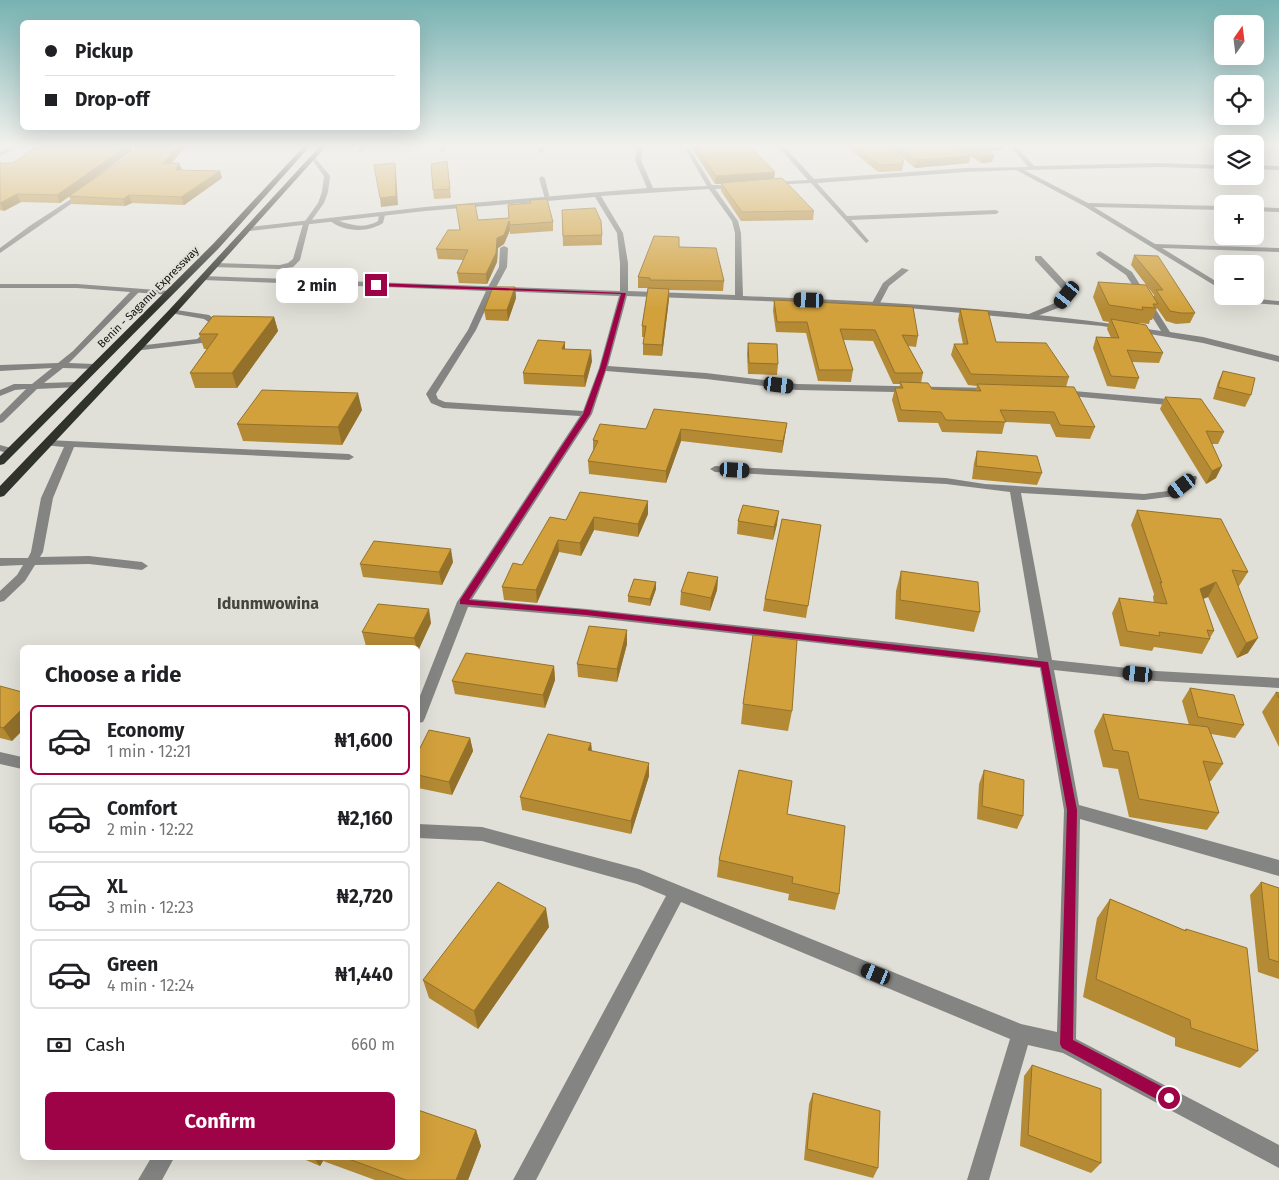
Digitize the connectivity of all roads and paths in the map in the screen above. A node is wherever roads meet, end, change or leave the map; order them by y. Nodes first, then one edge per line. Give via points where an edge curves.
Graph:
1 (73, 199) edge
2 (257, 199) edge
3 (276, 199) edge
4 (322, 199) edge
5 (548, 199) edge
6 (599, 199) edge
7 (719, 199) edge
8 (830, 199) edge
9 (1076, 199) edge
10 (1086, 204) junction
11 (1214, 208) edge
12 (1264, 209) edge
13 (1279, 210) edge
14 (996, 212) dead end
15 (382, 215) junction
16 (848, 218) junction
17 (333, 220) junction
18 (306, 224) junction
19 (249, 229) junction
20 (866, 241) dead end
21 (1154, 246) junction
22 (504, 248) dead end
23 (1279, 250) edge
24 (0, 251) edge
25 (1100, 253) dead end
26 (1038, 258) dead end
27 (215, 265) junction
28 (905, 270) dead end
29 (203, 278) junction
30 (1214, 284) edge
31 (0, 286) edge
32 (491, 289) junction
33 (136, 292) junction
34 (170, 292) junction
35 (624, 293) junction
36 (739, 298) junction
37 (1264, 302) edge
38 (876, 303) junction
39 (1277, 303) dead end
40 (173, 311) junction
41 (1032, 316) junction
42 (1167, 334) junction
43 (137, 349) junction
44 (1279, 359) edge
45 (61, 366) junction
46 (94, 367) junction
47 (0, 368) edge
48 (603, 368) junction
49 (76, 385) junction
50 (35, 386) junction
51 (1005, 391) edge
52 (1052, 392) edge
53 (0, 393) edge
54 (1185, 404) edge
55 (587, 414) junction
56 (0, 420) edge
57 (48, 443) junction
58 (70, 444) junction
59 (0, 448) edge
60 (11, 451) junction
61 (349, 457) dead end
62 (0, 462) edge
63 (715, 469) dead end
64 (1192, 478) dead end
65 (1015, 488) junction
66 (0, 493) edge
67 (0, 562) edge
68 (31, 562) junction
69 (142, 566) dead end
70 (0, 598) edge
71 (463, 602) junction
72 (1045, 664) junction
73 (1279, 683) edge
74 (420, 713) edge
75 (0, 758) edge
76 (20, 763) edge
77 (1072, 810) junction
78 (420, 831) edge
79 (1279, 868) edge
80 (677, 892) junction
81 (1021, 1034) junction
82 (1066, 1044) junction
83 (1279, 1157) edge
84 (162, 1160) edge
85 (149, 1180) edge
86 (524, 1180) edge
87 (978, 1180) edge

1 - 24 street
2 - 34 highway, Benin - Sagamu Expressway
3 - 19 highway
4 - 18 street
5 - 15 street
6 - 35 street via 620,233
7 - 36 street via 735,222 738,233
8 - 16 street
9 - 10 street
10 - 11 street
10 - 21 street
12 - 13 street
14 - 16 street
15 - 17 street
15 - 17 street via 381,222 371,227 351,228
16 - 20 street
17 - 18 street
18 - 19 street
18 - 27 street via 296,260 290,265
19 - 27 highway
21 - 23 street
21 - 30 street
22 - 32 street via 503,268
25 - 42 street via 1129,274
26 - 41 street via 1066,288 1067,295 1060,304
27 - 29 highway
28 - 38 street via 886,285
29 - 32 street
29 - 40 highway
31 - 33 street via 77,286
32 - 35 street
32 - 55 street via 472,330 431,394 434,401 443,405
33 - 34 street
33 - 45 street
34 - 46 highway, Benin - Sagamu Expressway
35 - 36 street
35 - 48 street
36 - 38 street
37 - 39 street
38 - 41 street
40 - 43 highway
40 - 43 street via 206,317 215,322 199,341
41 - 42 street
42 - 44 street
43 - 57 highway
45 - 46 street
45 - 47 street
45 - 50 street
46 - 49 highway, Benin - Sagamu Expressway
48 - 51 street via 798,387
48 - 55 street
49 - 50 street
49 - 60 highway, Benin - Sagamu Expressway
50 - 53 street via 14,387
50 - 56 street
52 - 54 street
55 - 71 street
57 - 58 street
57 - 66 highway
58 - 61 street
58 - 68 street via 47,498 37,552
59 - 60 street
60 - 62 highway, Benin - Sagamu Expressway
63 - 65 street via 946,481
64 - 65 street via 1171,494 1144,497
65 - 72 street
67 - 68 street
68 - 69 street via 89,560
68 - 70 street
71 - 72 street via 586,612
71 - 74 street
72 - 73 street via 1156,676
72 - 77 street
75 - 76 street
77 - 79 street
77 - 82 street
78 - 80 street via 482,834 639,877
80 - 81 street
80 - 86 street
81 - 82 street
81 - 87 street
82 - 83 street
84 - 85 street

